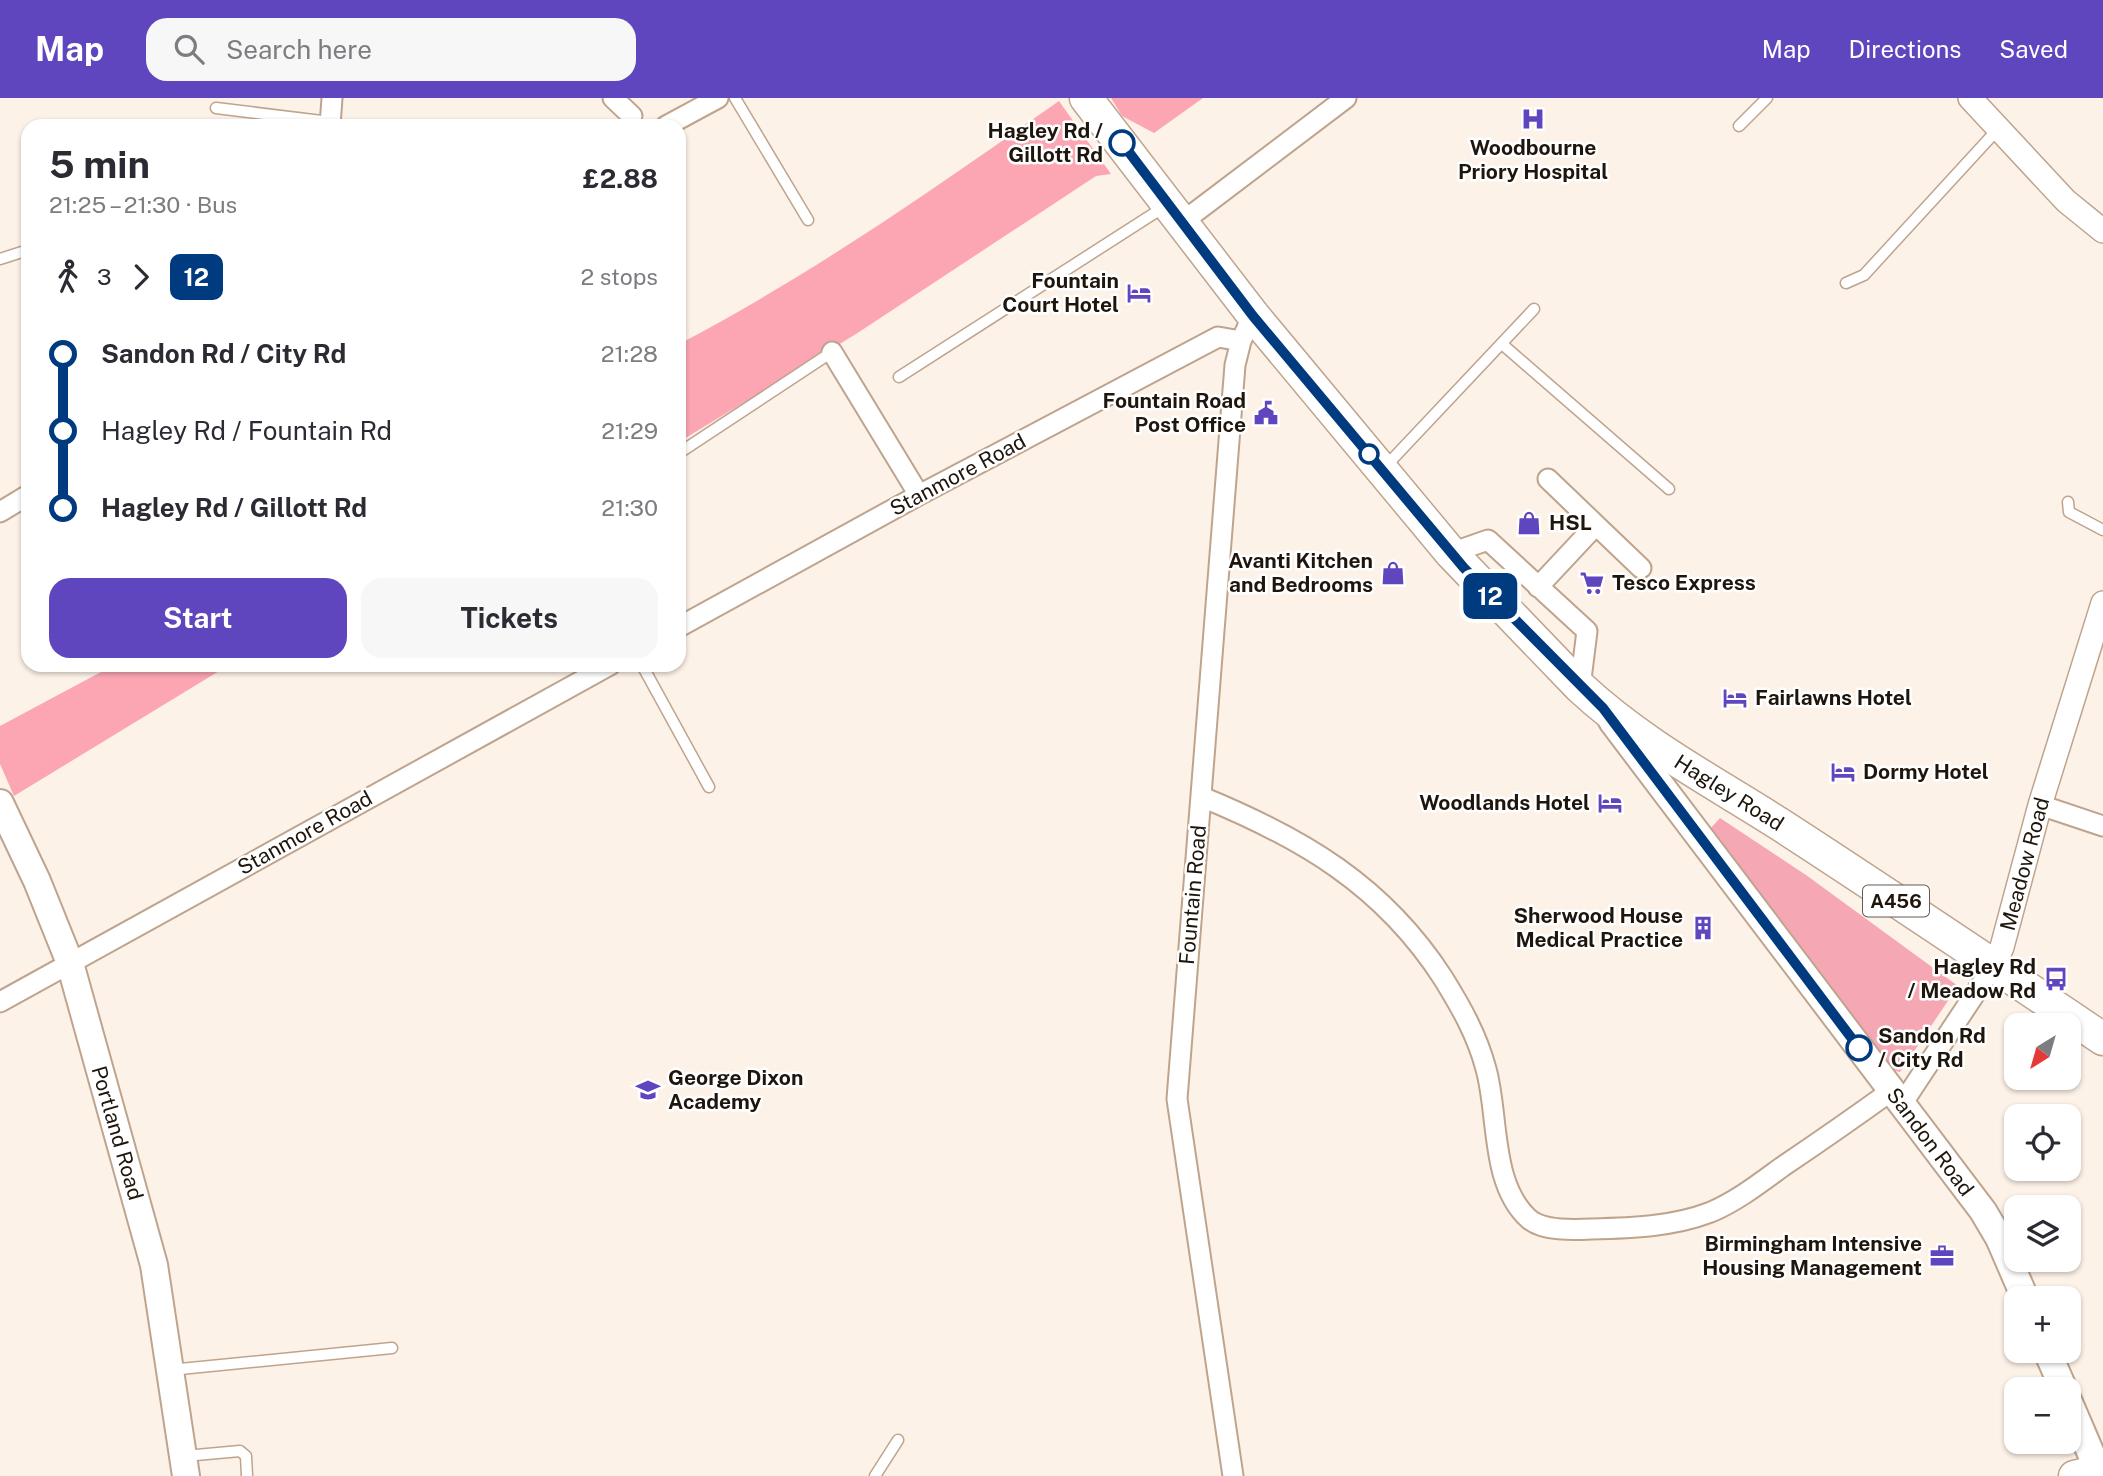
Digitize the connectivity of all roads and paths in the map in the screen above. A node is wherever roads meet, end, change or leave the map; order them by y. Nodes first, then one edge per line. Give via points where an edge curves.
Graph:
1 (332, 98) edge
2 (613, 98) edge
3 (718, 98) edge
4 (735, 98) edge
5 (1086, 98) edge
6 (1346, 98) edge
7 (1767, 98) edge
8 (1970, 98) edge
9 (216, 108) dead end
10 (632, 116) dead end
11 (294, 119) edge
12 (330, 119) edge
13 (679, 119) edge
14 (1740, 126) dead end
15 (1998, 129) junction
16 (1174, 214) junction
17 (807, 220) dead end
18 (2103, 231) edge
19 (21, 252) edge
20 (0, 258) edge
21 (1846, 283) dead end
22 (1534, 309) dead end
23 (1247, 328) junction
24 (1502, 344) junction
25 (832, 352) joint
26 (900, 377) dead end
27 (686, 448) edge
28 (1382, 470) junction
29 (1548, 479) dead end
30 (1669, 488) dead end
31 (919, 495) junction
32 (21, 499) edge
33 (2067, 502) dead end
34 (0, 512) edge
35 (1596, 525) junction
36 (2103, 530) edge
37 (1451, 553) junction
38 (1641, 568) dead end
39 (1538, 587) junction
40 (2103, 603) edge
41 (686, 623) edge
42 (597, 672) edge
43 (646, 672) edge
44 (1592, 698) junction
45 (1686, 767) junction
46 (709, 787) dead end
47 (1202, 797) junction
48 (0, 803) edge
49 (2040, 805) junction
50 (2103, 826) edge
51 (1691, 827) junction
52 (70, 963) junction
53 (1994, 965) junction
54 (0, 1002) edge
55 (2103, 1039) edge
56 (1897, 1098) junction
57 (2020, 1286) edge
58 (392, 1348) dead end
59 (170, 1370) junction
60 (898, 1440) dead end
61 (2081, 1442) edge
62 (184, 1466) edge
63 (2091, 1474) edge
64 (247, 1476) edge
65 (875, 1476) edge
66 (1233, 1476) edge

1 - 12 street
2 - 10 street
3 - 13 street
4 - 17 lane
5 - 16 highway, Hagley Road / A456
6 - 16 street
7 - 14 lane
8 - 15 street
9 - 11 lane
15 - 18 street via 2066,201
15 - 21 lane via 1864,275
16 - 23 highway, Hagley Road / A456
16 - 26 lane
19 - 20 lane
22 - 24 lane
23 - 28 highway, Hagley Road / A456
23 - 31 street, Stanmore Road via 1218,337
23 - 47 street, Fountain Road via 1235,365
24 - 28 lane
24 - 30 lane
25 - 27 lane
25 - 31 street
28 - 37 highway, Hagley Road / A456
29 - 35 street
31 - 41 street, Stanmore Road
32 - 34 street
33 - 36 lane via 2069,512
35 - 38 street
35 - 39 street
37 - 39 street via 1488,540
37 - 44 highway, Hagley Road / A456
39 - 44 street via 1587,631
40 - 49 street, Meadow Road
42 - 52 street, Stanmore Road
43 - 46 lane
44 - 45 highway, Hagley Road / A456
44 - 51 main road, Sandon Road
45 - 51 main road
45 - 53 highway, Hagley Road / A456
47 - 56 street via 1265,823 1316,853 1350,874 1398,918 1466,1015 1486,1068 1507,1185 1530,1220 1580,1229 1654,1227 1710,1212
47 - 66 street, Fountain Road via 1177,1099
48 - 52 main road, Portland Road
49 - 50 street
49 - 53 street, Meadow Road
51 - 56 main road, Sandon Road
52 - 54 street, Stanmore Road
52 - 59 main road, Portland Road via 154,1265
53 - 55 highway, Hagley Road / A456
53 - 56 street, Meadow Road
56 - 57 main road, Sandon Road via 1983,1211
58 - 59 lane
59 - 62 main road, Portland Road
60 - 65 lane
61 - 63 main road
62 - 64 lane via 240,1451 246,1456

